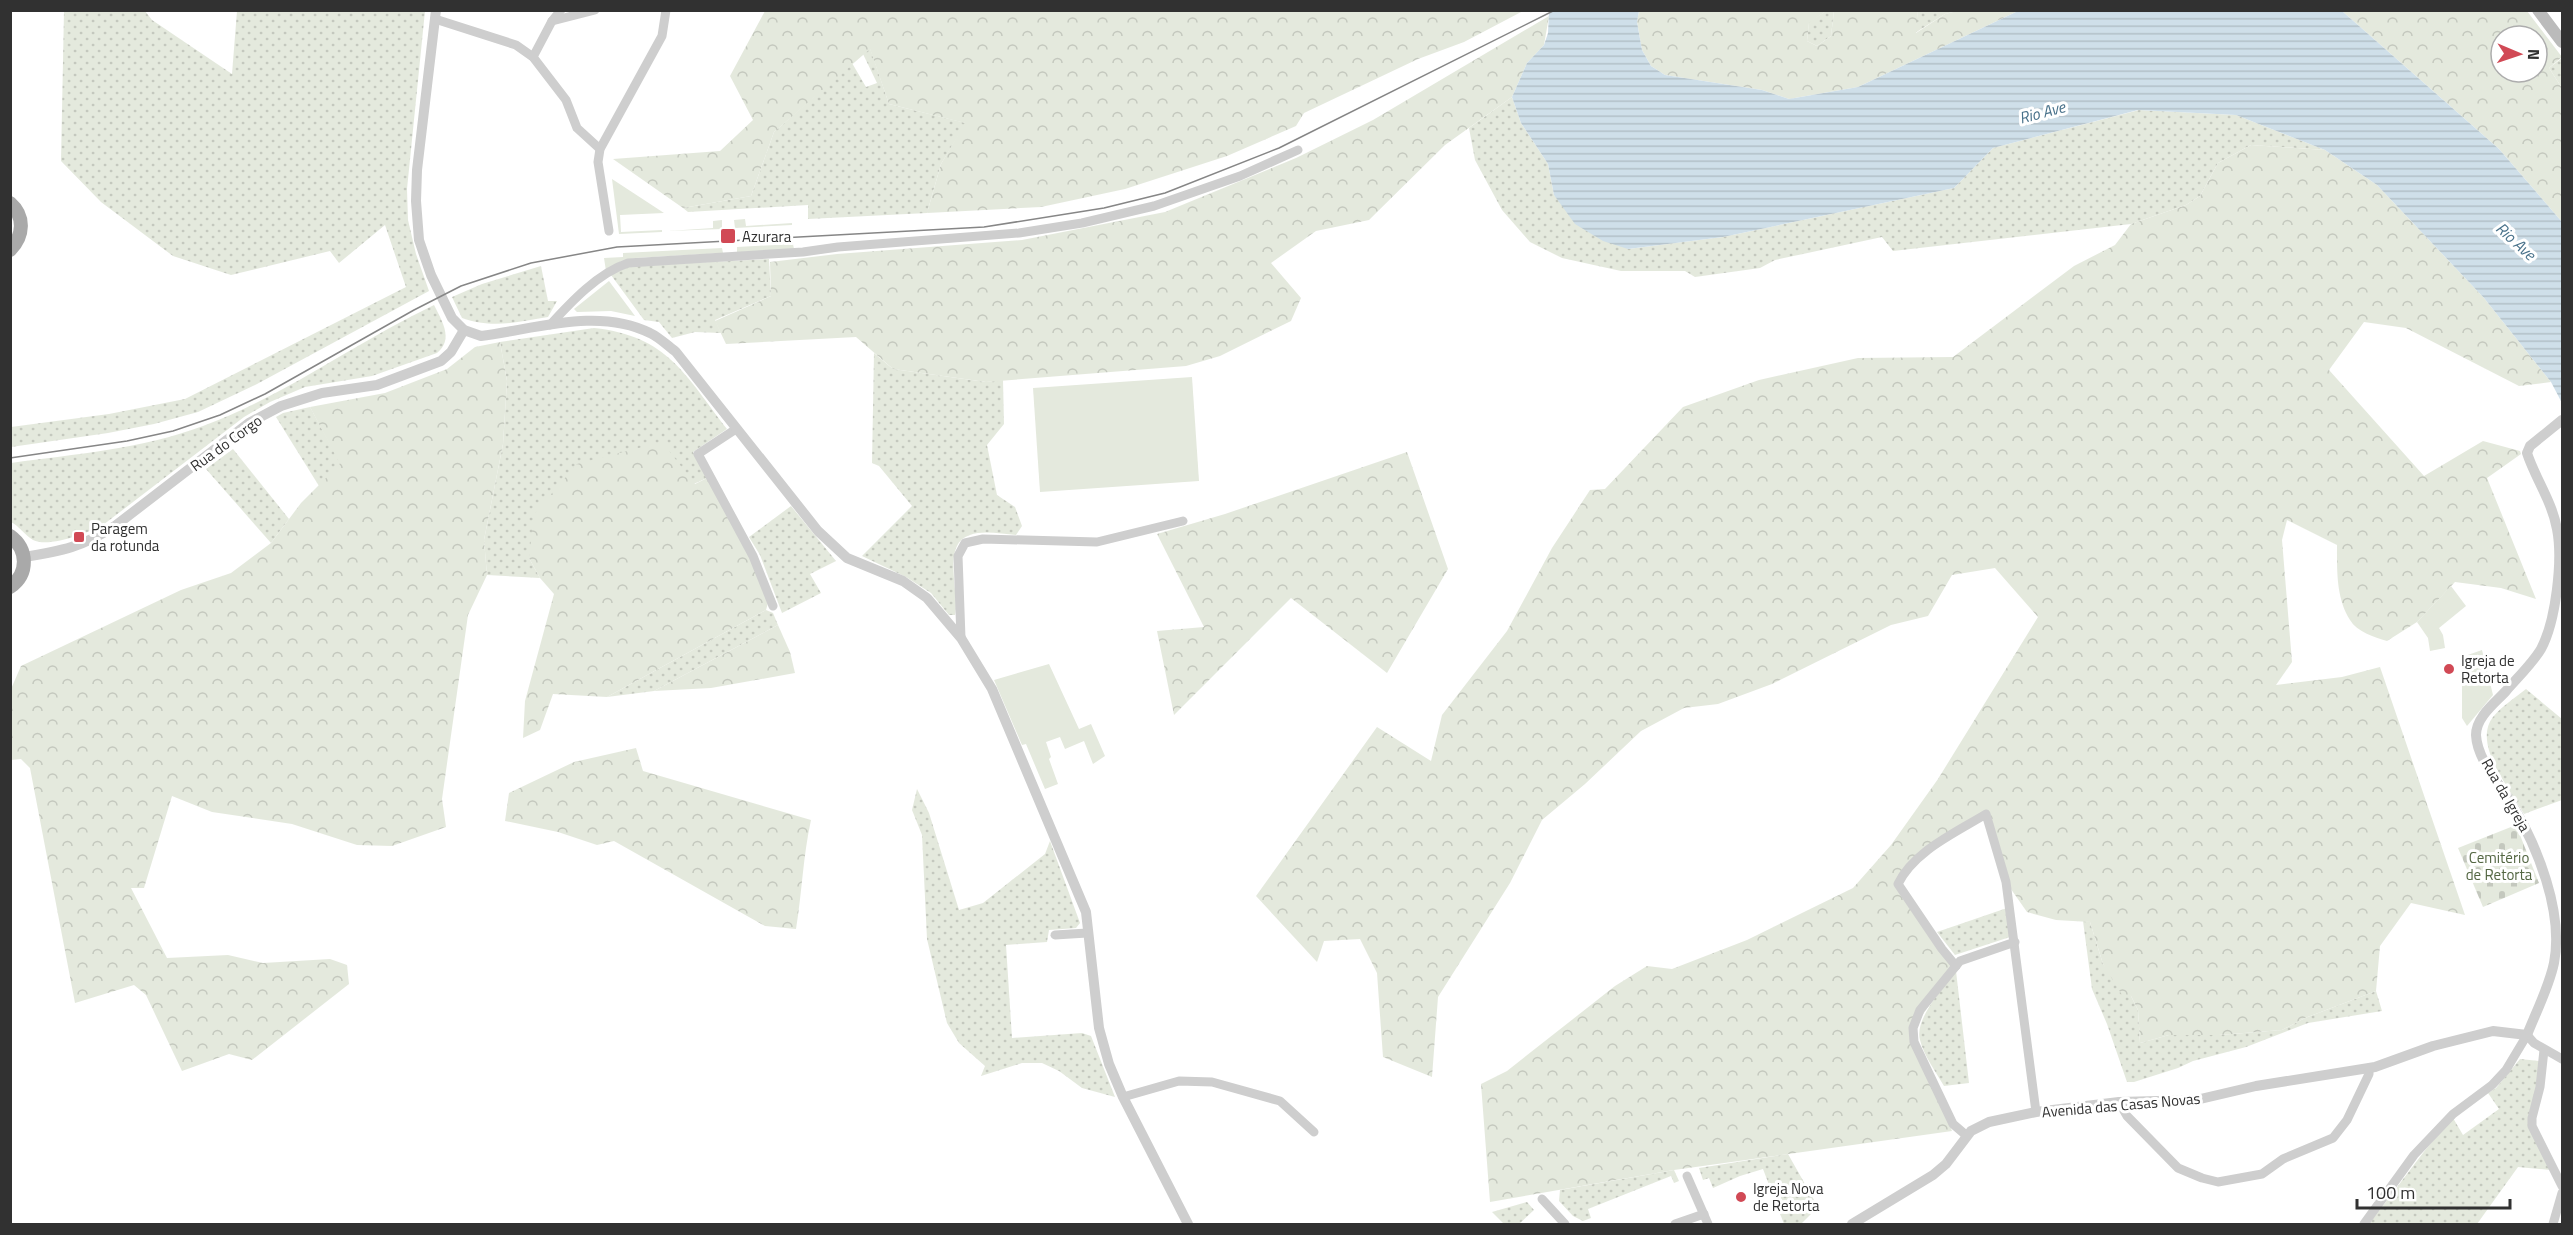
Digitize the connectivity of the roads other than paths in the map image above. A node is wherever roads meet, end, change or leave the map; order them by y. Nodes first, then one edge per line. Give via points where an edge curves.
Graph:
1 (561, 10) edge
2 (595, 10) edge
3 (666, 10) edge
4 (2538, 10) edge
5 (435, 15) edge
6 (552, 21) junction
7 (2562, 42) edge
8 (533, 57) junction
9 (600, 149) junction
10 (1298, 150) dead end
11 (10, 202) edge
12 (609, 231) dead end
13 (10, 250) edge
14 (550, 326) junction
15 (464, 330) junction
16 (2559, 423) edge
17 (736, 429) junction
18 (1183, 521) dead end
19 (10, 536) edge
20 (24, 557) junction
21 (10, 587) edge
22 (773, 606) dead end
23 (961, 638) junction
24 (1087, 933) junction
25 (1055, 935) dead end
26 (2015, 942) junction
27 (1956, 966) junction
28 (2527, 1035) junction
29 (2544, 1050) junction
30 (2562, 1059) edge
31 (2369, 1068) junction
32 (1123, 1098) junction
33 (2119, 1102) junction
34 (2036, 1112) junction
35 (1314, 1132) dead end
36 (1967, 1136) junction
37 (1687, 1176) dead end
38 (2562, 1186) edge
39 (2562, 1193) edge
40 (1542, 1199) dead end
41 (1704, 1214) junction
42 (1188, 1224) edge
43 (1565, 1224) edge
44 (1675, 1224) edge
45 (1708, 1224) edge
46 (1852, 1224) edge
47 (2364, 1224) edge
48 (2553, 1224) edge

1 - 6 street
2 - 6 street
3 - 9 street via 662,36
4 - 7 main road
5 - 8 street via 516,45
5 - 15 street via 417,170 419,240 452,318
6 - 8 street
8 - 9 street via 566,100 577,128
9 - 12 street via 598,162
10 - 14 street via 1154,206 1082,223 1019,233 628,263 616,267 572,301
11 - 13 main road via 22,224 21,234
14 - 15 street via 481,336
14 - 17 street via 595,320 620,322 651,333 676,352
15 - 20 street, Rua do Corgo via 441,361 377,385 322,393 281,406 249,423 93,540 67,550
16 - 28 street, Rua da Igreja via 2530,446 2527,453 2558,530 2551,626 2540,650 2480,719 2476,736 2483,757 2529,832 2552,909 2556,934 2554,963
17 - 22 street via 698,454 753,556
17 - 23 street via 818,531 847,558 903,580 927,598
18 - 23 street via 1096,542 983,539 965,543 958,556
19 - 20 main road
20 - 21 main road via 21,576
23 - 24 street via 992,689 1086,912
24 - 25 street
24 - 32 street via 1099,1028
26 - 27 street via 1960,961
26 - 27 street via 2006,882 1986,814 1926,851 1898,884
26 - 34 street
27 - 36 street via 1920,1011 1912,1028 1914,1042 1953,1124
28 - 29 street
28 - 31 street, Avenida das Casas Novas via 2481,1034
28 - 47 street via 2506,1070 2453,1114 2414,1155
29 - 30 street
29 - 38 street via 2532,1126
31 - 33 street, Avenida das Casas Novas via 2196,1100
31 - 33 street via 2347,1120 2333,1138 2262,1174 2218,1182 2178,1168 2127,1116
32 - 35 street via 1179,1082 1212,1082 1280,1101
32 - 42 street
33 - 34 street, Avenida das Casas Novas
34 - 36 street, Avenida das Casas Novas via 1989,1122
36 - 46 street, Avenida das Casas Novas via 1933,1175
37 - 41 street
39 - 48 street
40 - 43 street
41 - 44 street
41 - 45 street

